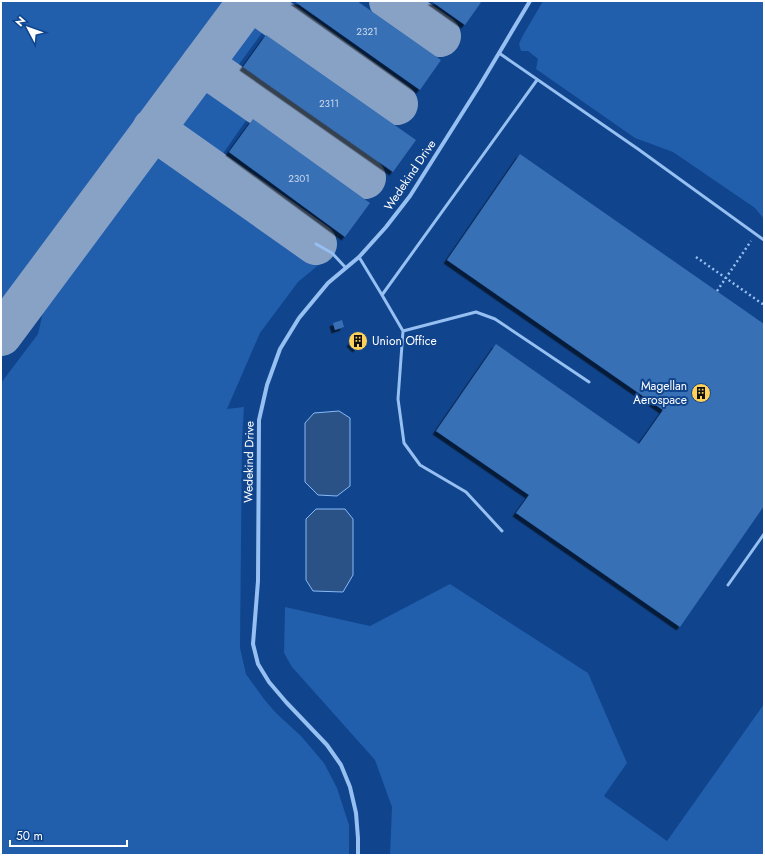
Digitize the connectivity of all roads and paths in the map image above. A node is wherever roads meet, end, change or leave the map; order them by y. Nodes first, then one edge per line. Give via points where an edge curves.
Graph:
1 (530, 1) edge
2 (499, 53) junction
3 (537, 80) junction
4 (756, 234) junction
5 (764, 240) edge
6 (316, 244) dead end
7 (359, 257) junction
8 (696, 257) dead end
9 (346, 268) junction
10 (726, 278) junction
11 (717, 291) dead end
12 (382, 295) junction
13 (764, 305) edge
14 (403, 331) junction
15 (589, 382) dead end
16 (502, 530) dead end
17 (764, 534) edge
18 (728, 585) dead end
19 (358, 855) edge

1 - 2 street, Wedekind Drive
2 - 3 lane
2 - 7 street, Wedekind Drive via 410,196
3 - 4 lane
3 - 12 lane
4 - 5 lane
4 - 10 path
6 - 9 lane via 332,253
7 - 9 street, Wedekind Drive
7 - 12 lane
8 - 10 path
9 - 19 street, Wedekind Drive via 328,283 299,318 280,349 267,385 259,420 258,581 253,644 258,664 269,682 328,745 341,765 350,786 356,814
10 - 11 path
10 - 13 path
12 - 14 lane
14 - 15 lane via 476,312 495,319
14 - 16 lane via 398,399 404,443 420,465 466,492
17 - 18 lane

